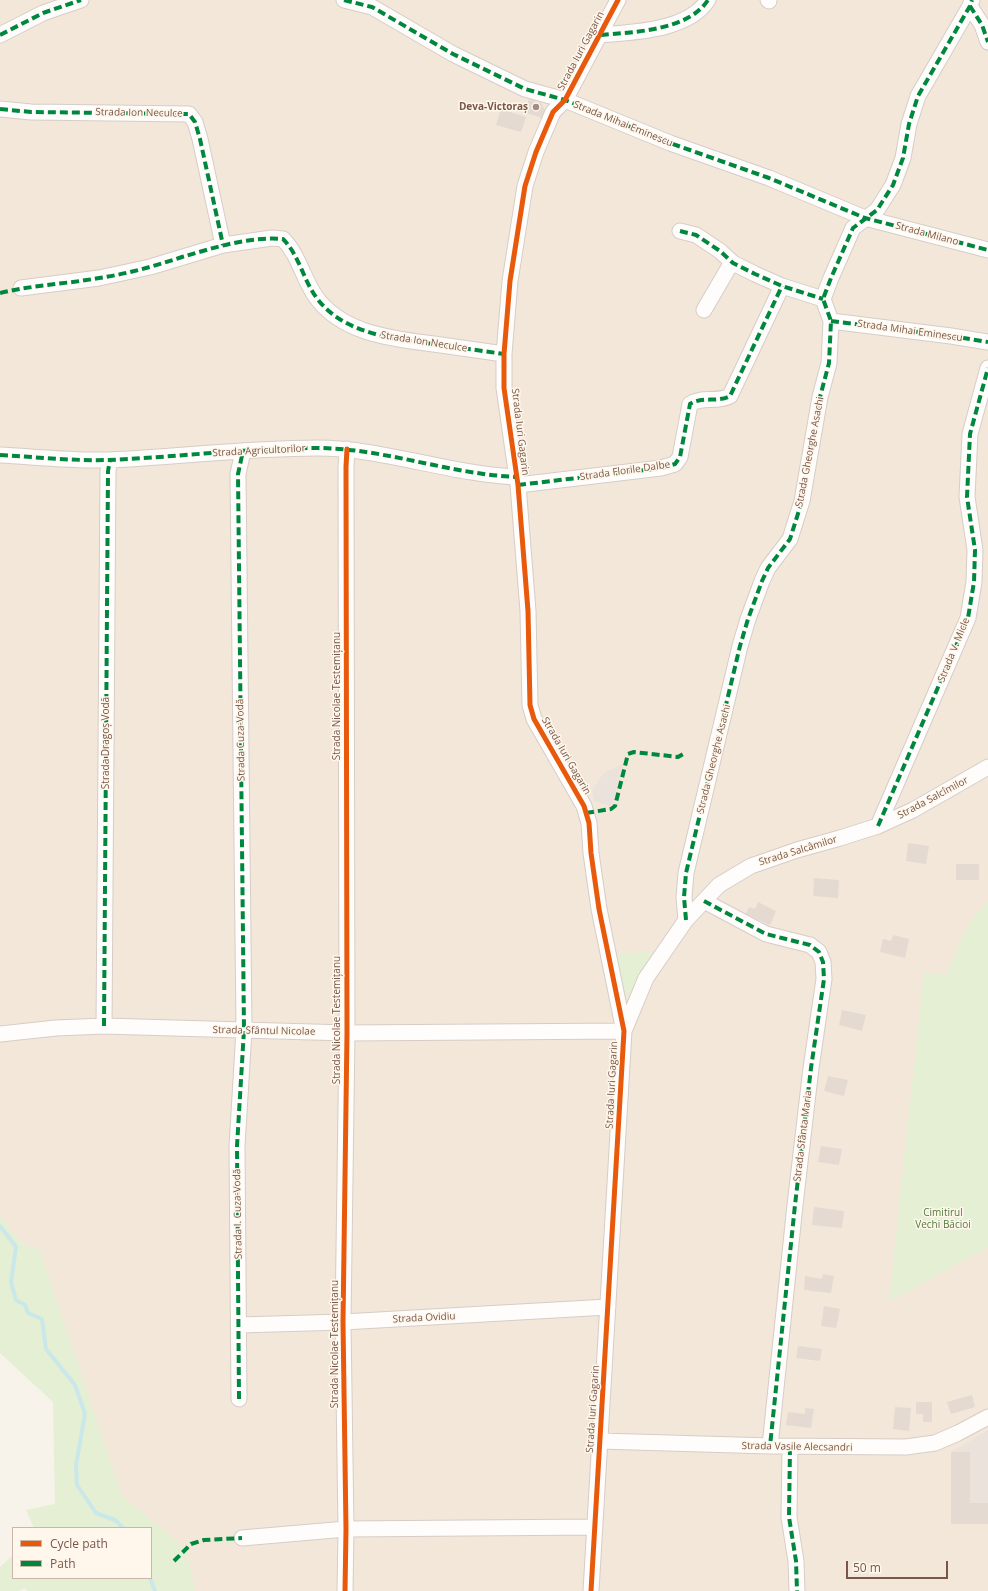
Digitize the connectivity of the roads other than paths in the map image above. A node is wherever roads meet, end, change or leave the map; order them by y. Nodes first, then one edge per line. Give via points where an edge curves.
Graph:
1 (81, 0) edge
2 (344, 0) edge
3 (618, 0) edge
4 (708, 0) edge
5 (372, 3) edge
6 (971, 3) edge
7 (0, 35) edge
8 (600, 35) junction
9 (988, 42) edge
10 (565, 100) junction
11 (0, 109) edge
12 (865, 218) junction
13 (680, 231) dead end
14 (223, 245) junction
15 (988, 250) edge
16 (732, 262) junction
17 (782, 286) junction
18 (21, 288) dead end
19 (823, 299) junction
20 (704, 310) dead end
21 (831, 320) junction
22 (988, 342) edge
23 (504, 354) junction
24 (988, 368) edge
25 (347, 449) junction
26 (243, 451) junction
27 (0, 455) edge
28 (110, 460) junction
29 (517, 481) junction
30 (988, 768) edge
31 (878, 826) junction
32 (704, 901) junction
33 (686, 920) junction
34 (104, 1026) junction
35 (244, 1030) junction
36 (624, 1031) junction
37 (347, 1033) junction
38 (0, 1034) edge
39 (608, 1307) junction
40 (343, 1322) junction
41 (240, 1325) junction
42 (239, 1399) dead end
43 (988, 1417) edge
44 (600, 1441) junction
45 (770, 1446) junction
46 (790, 1447) junction
47 (595, 1527) junction
48 (346, 1529) junction
49 (242, 1538) dead end
50 (345, 1591) edge
51 (591, 1591) edge
52 (797, 1591) edge

1 - 7 street via 43,13
2 - 5 street, Strada Mihai Eminescu
3 - 8 street, Strada Iuri Gagarin
4 - 8 street via 690,17 675,24 640,32
5 - 10 street, Strada Mihai Eminescu via 453,54 525,89
6 - 9 street
6 - 12 street via 918,96 909,124 903,158 893,185 877,210
8 - 10 street, Strada Iuri Gagarin
10 - 12 street, Strada Mihai Eminescu via 670,144 769,178
10 - 23 street, Strada Iuri Gagarin via 553,112 525,186 510,281
11 - 14 street, Strada Ion Neculce via 31,112 189,114 195,122 200,139
12 - 15 street, Strada Milano
12 - 19 street via 854,228
13 - 16 street via 696,235
14 - 18 street, Strada Ion Neculce via 150,267 99,278
14 - 23 street, Strada Ion Neculce via 272,238 283,239 291,247 316,297 330,312 348,324 373,334 399,340
16 - 17 street
16 - 20 street
17 - 19 street
17 - 29 street, Strada Florile Dalbe via 730,396 723,399 697,399 690,404 680,457 675,464 660,468
19 - 21 street, Strada Gheorghe Asachi
21 - 22 street, Strada Mihai Eminescu
21 - 33 street, Strada Gheorghe Asachi via 828,363 802,501 790,539 768,568 762,582 740,646 686,874
23 - 29 street, Strada Iuri Gagarin via 504,388
24 - 31 street, Strada V. Micle via 970,434 967,497 975,550 974,582 968,618
25 - 26 street, Strada Agricultorilor
25 - 29 street, Strada Agricultorilor
25 - 37 street, Strada Nicolae Testemițanu
26 - 28 street, Strada Agricultorilor
26 - 35 street, Strada Cuza-Vodă via 238,474
27 - 28 street, Strada Agricultorilor
28 - 34 street, Strada Dragoș Vodă
29 - 36 street, Strada Iuri Gagarin via 528,611 530,705 534,719 584,806 589,823 599,909
30 - 31 street, Strada Salcîmilor via 913,810
31 - 32 street, Strada Salcâmilor via 751,866 719,885
32 - 33 street
32 - 45 street, Strada Sfânta Maria via 766,934 810,945 819,952 823,962 824,979 795,1205
33 - 36 street via 646,978
34 - 35 street, Strada Sfântul Nicolae
34 - 38 street, Strada Sfântul Nicolae
35 - 37 street, Strada Sfântul Nicolae
35 - 41 street, Strada I. Cuza-Vodă via 237,1146
36 - 37 street, Strada Sfântul Nicolae
36 - 39 street, Strada Iuri Gagarin
37 - 40 street, Strada Nicolae Testemițanu
39 - 40 street, Strada Ovidiu
39 - 44 street, Strada Iuri Gagarin
40 - 41 street, Strada Ovidiu
40 - 48 street, Strada Nicolae Testemițanu
41 - 42 street, Strada I. Cuza-Vodă
43 - 46 street, Strada Vasile Alecsandri via 935,1442 906,1447
44 - 45 street, Strada Vasile Alecsandri
44 - 47 street, Strada Iuri Gagarin
45 - 46 street, Strada Vasile Alecsandri
46 - 52 street via 789,1517 796,1561
47 - 48 street
47 - 51 street, Strada Iuri Gagarin
48 - 49 street
48 - 50 street, Strada Nicolae Testemițanu

